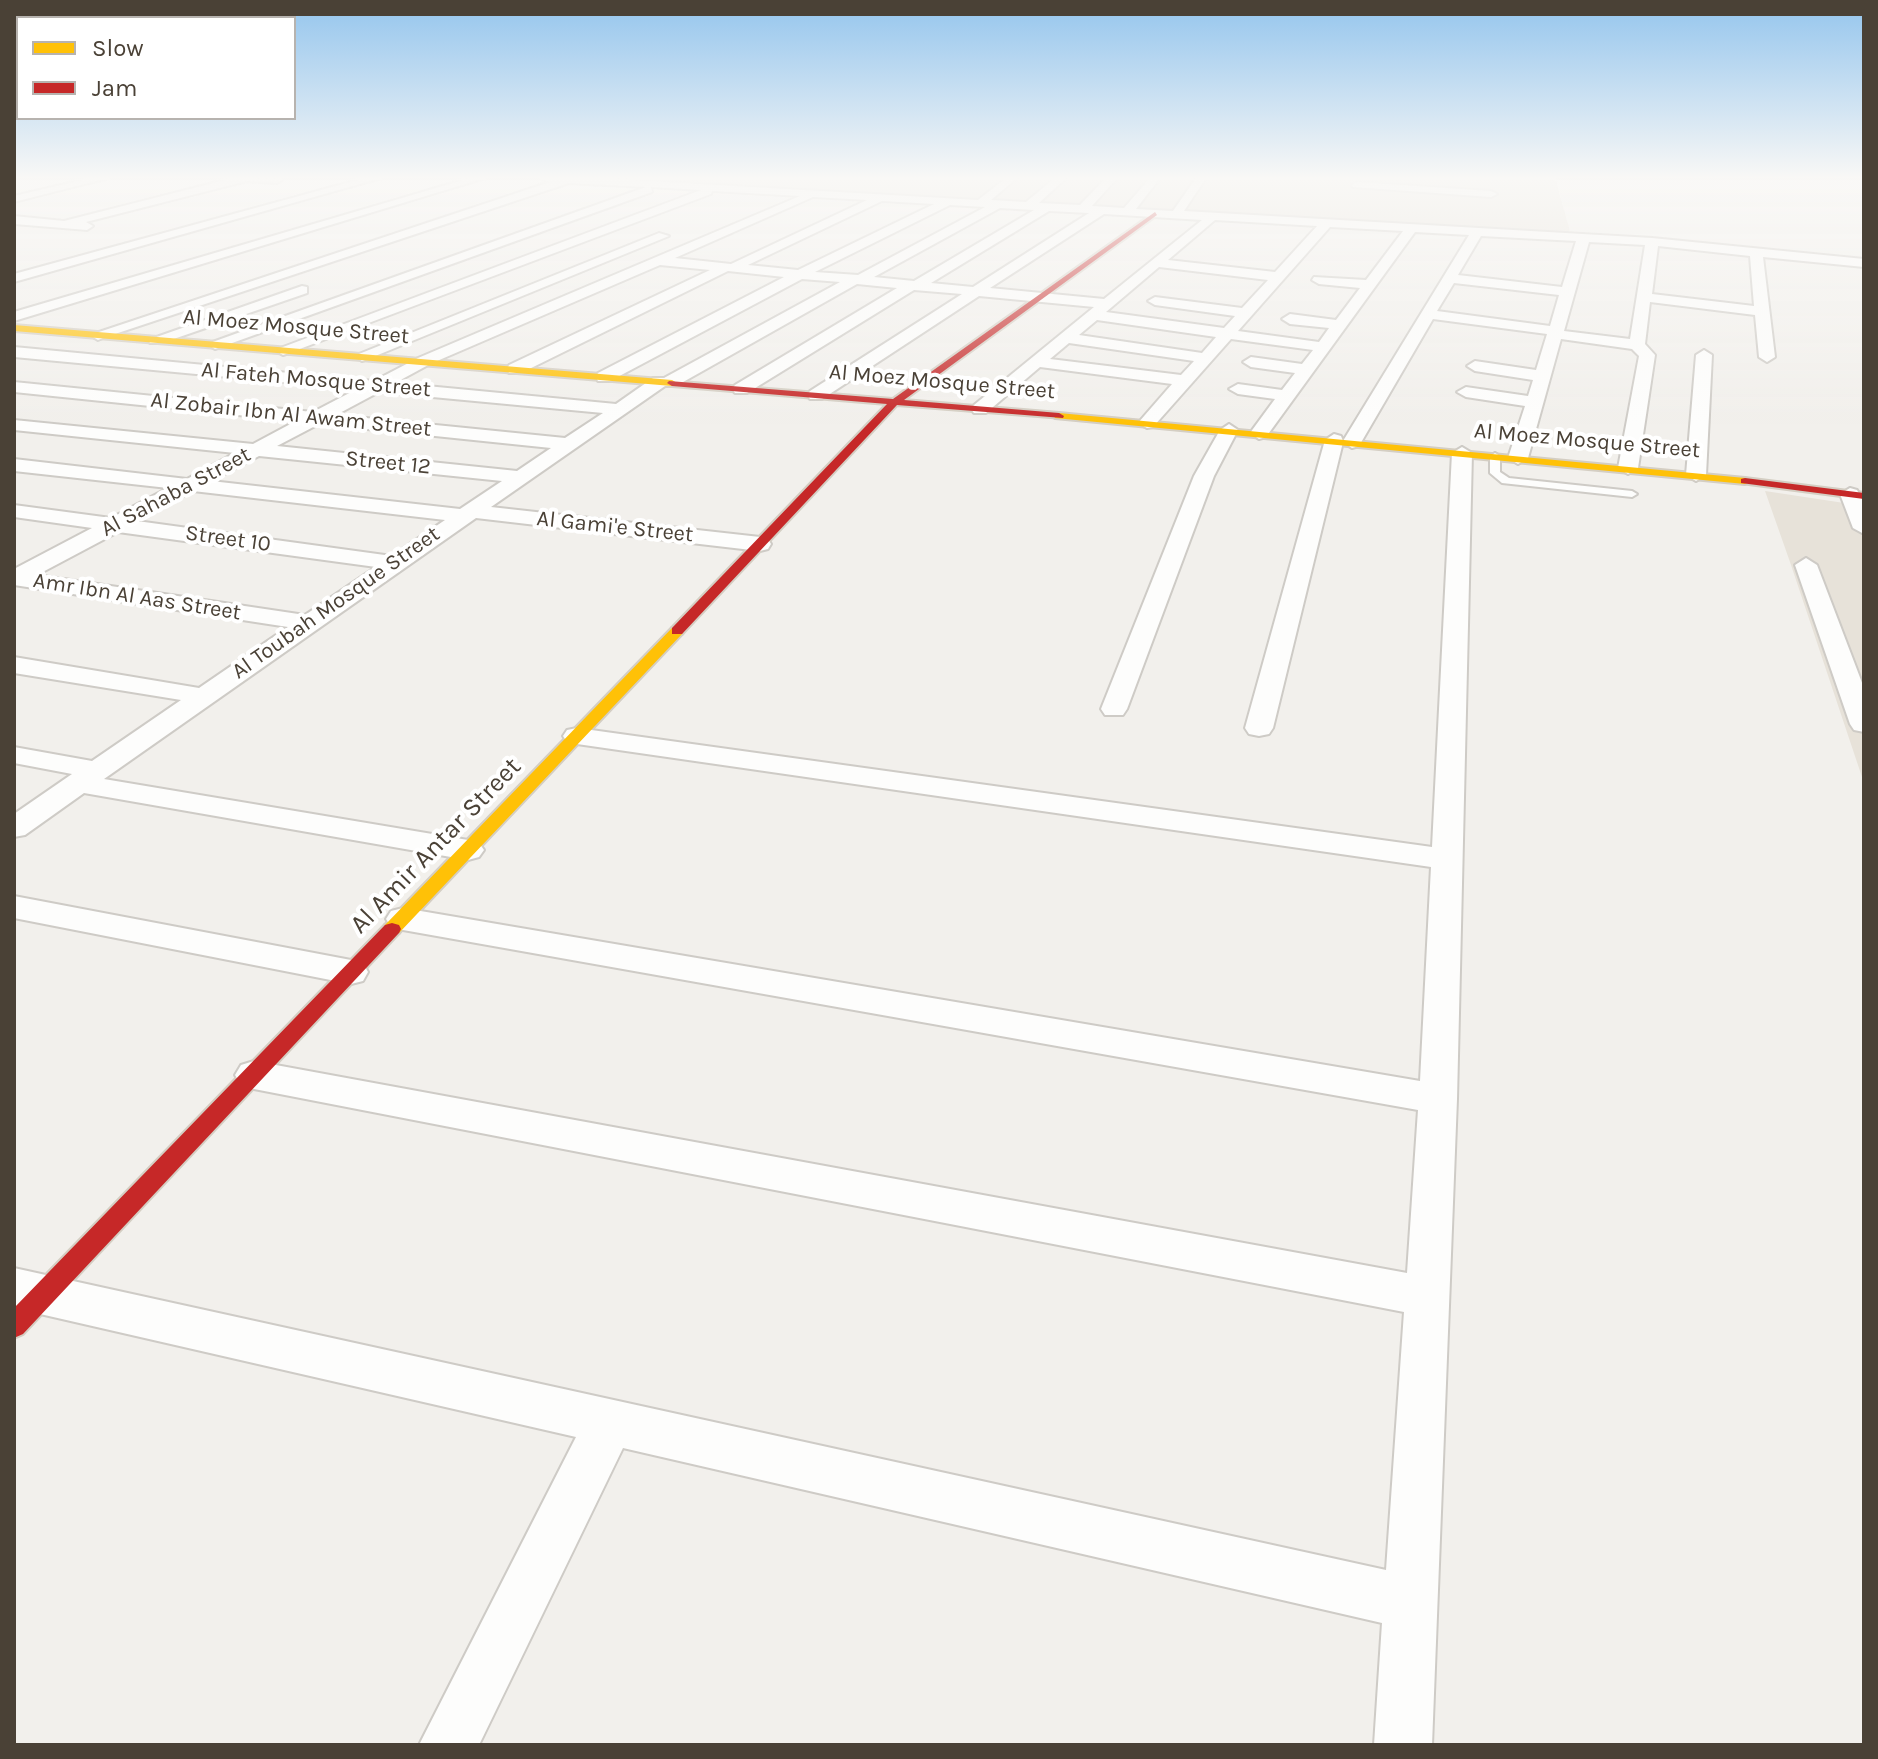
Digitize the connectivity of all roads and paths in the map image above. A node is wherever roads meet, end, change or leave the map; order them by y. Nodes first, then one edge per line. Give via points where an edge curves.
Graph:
1 (83, 260) edge
2 (203, 260) edge
3 (323, 260) edge
4 (451, 260) edge
5 (524, 260) edge
6 (602, 260) edge
7 (659, 260) joint
8 (744, 260) edge
9 (829, 260) edge
10 (895, 260) edge
11 (956, 260) edge
12 (1025, 260) edge
13 (1093, 260) edge
14 (1162, 260) edge
15 (1286, 260) edge
16 (1384, 260) edge
17 (1467, 260) edge
18 (1570, 260) edge
19 (1656, 260) edge
20 (1757, 260) edge
21 (1835, 260) edge
22 (1157, 263) junction
23 (1864, 263) edge
24 (729, 267) junction
25 (800, 274) junction
26 (1371, 275) junction
27 (1279, 277) junction
28 (14, 278) edge
29 (1448, 278) junction
30 (858, 280) junction
31 (1319, 280) dead end
32 (319, 284) dead end
33 (914, 285) junction
34 (978, 291) junction
35 (1568, 292) junction
36 (1044, 297) junction
37 (1644, 297) junction
38 (1112, 300) junction
39 (1762, 311) junction
40 (1246, 313) junction
41 (1427, 314) junction
42 (1094, 315) junction
43 (84, 316) dead end
44 (14, 317) edge
45 (1290, 319) dead end
46 (1339, 325) junction
47 (14, 328) edge
48 (40, 330) junction
49 (1556, 332) junction
50 (1228, 334) junction
51 (98, 335) junction
52 (1066, 338) junction
53 (156, 340) junction
54 (215, 344) junction
55 (1637, 345) junction
56 (1323, 347) junction
57 (283, 350) junction
58 (14, 352) edge
59 (1704, 355) dead end
60 (362, 356) junction
61 (1767, 357) dead end
62 (1206, 358) junction
63 (424, 361) junction
64 (1037, 362) junction
65 (1251, 362) dead end
66 (1475, 366) dead end
67 (515, 369) junction
68 (1306, 370) junction
69 (1542, 376) junction
70 (604, 377) junction
71 (1185, 381) junction
72 (664, 382) junction
73 (377, 386) junction
74 (14, 387) edge
75 (741, 389) junction
76 (1238, 389) dead end
77 (1466, 392) dead end
78 (816, 395) junction
79 (1287, 396) junction
80 (895, 402) junction
81 (1535, 402) junction
82 (618, 409) junction
83 (980, 409) junction
84 (315, 418) junction
85 (1147, 423) junction
86 (14, 425) edge
87 (1229, 430) junction
88 (1259, 433) junction
89 (1343, 441) junction
90 (567, 444) junction
91 (256, 450) junction
92 (1479, 454) junction
93 (1518, 458) junction
94 (14, 465) edge
95 (1628, 468) junction
96 (1696, 475) junction
97 (519, 477) junction
98 (192, 484) junction
99 (1632, 494) dead end
100 (1857, 495) edge
101 (14, 511) edge
102 (466, 514) junction
103 (116, 524) junction
104 (1864, 528) edge
105 (760, 544) junction
106 (394, 563) junction
107 (1806, 565) dead end
108 (18, 573) edge
109 (307, 623) junction
110 (1837, 647) junction
111 (1864, 649) edge
112 (14, 665) edge
113 (202, 696) junction
114 (1114, 709) dead end
115 (1862, 713) edge
116 (1259, 728) dead end
117 (577, 736) junction
118 (14, 755) edge
119 (87, 777) junction
120 (14, 828) edge
121 (468, 850) junction
122 (1446, 859) junction
123 (14, 907) edge
124 (403, 919) junction
125 (351, 972) junction
126 (254, 1075) junction
127 (1438, 1099) junction
128 (1425, 1296) junction
129 (24, 1303) edge
130 (610, 1422) junction
131 (1409, 1602) junction
132 (448, 1745) edge
133 (1403, 1745) edge

1 - 28 street
2 - 44 street
3 - 51 street
4 - 54 street
5 - 57 street
6 - 60 street
7 - 24 street
7 - 63 street, Al Sahaba Street
8 - 24 street
9 - 25 street
10 - 30 street, Al Toubah Mosque Street
11 - 33 street
12 - 34 street
13 - 36 street, Al Amir Antar Street
14 - 22 street
15 - 27 street
16 - 26 street
17 - 29 street
18 - 35 street
19 - 37 street
20 - 39 street
21 - 23 street
22 - 27 street
22 - 38 street via 1145,280
24 - 25 street
24 - 67 street
25 - 30 street
25 - 70 street
26 - 31 street
26 - 46 street
27 - 40 street via 1255,293
29 - 35 street
29 - 41 street via 1446,296
30 - 33 street
30 - 72 street, Al Toubah Mosque Street
32 - 53 street
33 - 34 street
33 - 75 street
34 - 36 street
34 - 78 street
35 - 49 street via 1554,309
36 - 38 street
36 - 80 street, Al Amir Antar Street
37 - 39 street
37 - 55 street via 1648,320
38 - 40 street
38 - 42 street
39 - 61 street
40 - 50 street
41 - 49 street
41 - 89 street
42 - 50 street
42 - 52 street
43 - 48 street
45 - 46 street
46 - 56 street
47 - 48 street, Al Moez Mosque Street
48 - 51 street, Al Moez Mosque Street
49 - 55 street
49 - 69 street via 1543,350
50 - 56 street
50 - 62 street
51 - 53 street, Al Moez Mosque Street
52 - 62 street
52 - 64 street
53 - 54 street, Al Moez Mosque Street
54 - 57 street, Al Moez Mosque Street
55 - 95 street via 1647,355
56 - 68 street
57 - 60 street, Al Moez Mosque Street
58 - 73 street, Al Fateh Mosque Street
59 - 96 street
60 - 63 street, Al Moez Mosque Street
62 - 71 street
63 - 67 street, Al Moez Mosque Street
63 - 73 street, Al Sahaba Street
64 - 71 street
64 - 83 street
65 - 68 street
66 - 69 street
67 - 70 street, Al Moez Mosque Street
68 - 79 street
69 - 81 street
70 - 72 street, Al Moez Mosque Street
71 - 85 street
72 - 75 street, Al Moez Mosque Street
72 - 82 street, Al Toubah Mosque Street
73 - 82 street, Al Fateh Mosque Street
73 - 84 street, Al Sahaba Street
74 - 84 street, Al Zobair Ibn Al Awam Street
75 - 78 street, Al Moez Mosque Street
76 - 79 street
77 - 81 street
78 - 80 street, Al Moez Mosque Street
79 - 88 street
80 - 83 street, Al Moez Mosque Street
80 - 105 street, Al Amir Antar Street
81 - 93 street
82 - 90 street, Al Toubah Mosque Street
83 - 85 street, Al Moez Mosque Street
84 - 90 street, Al Zobair Ibn Al Awam Street
84 - 91 street, Al Sahaba Street
85 - 87 street, Al Moez Mosque Street
86 - 91 street, Street 12
87 - 88 street, Al Moez Mosque Street
87 - 114 street via 1204,476
88 - 89 street, Al Moez Mosque Street
89 - 92 street, Al Moez Mosque Street
89 - 116 street
90 - 97 street, Al Toubah Mosque Street
91 - 97 street, Street 12
91 - 98 street, Al Sahaba Street
92 - 93 street, Al Moez Mosque Street
92 - 99 lane via 1506,481
92 - 122 street
93 - 95 street, Al Moez Mosque Street
94 - 98 street, Al Gami'e Street
95 - 96 street, Al Moez Mosque Street
96 - 100 street, Al Moez Mosque Street
97 - 102 street, Al Toubah Mosque Street
98 - 102 street, Al Gami'e Street
98 - 103 street, Al Sahaba Street
100 - 104 street
101 - 103 street, Street 10
102 - 105 street, Al Gami'e Street
102 - 106 street, Al Toubah Mosque Street
103 - 106 street, Street 10
103 - 108 street, Al Sahaba Street
105 - 117 street, Al Amir Antar Street
106 - 109 street, Al Toubah Mosque Street
107 - 110 street
108 - 109 street, Amr Ibn Al Aas Street
109 - 113 street, Al Toubah Mosque Street
110 - 111 street
110 - 115 street
112 - 113 street
113 - 119 street, Al Toubah Mosque Street
117 - 121 street, Al Amir Antar Street
117 - 122 street
118 - 119 street
119 - 120 street, Al Toubah Mosque Street
119 - 121 street
121 - 124 street, Al Amir Antar Street
122 - 127 street
123 - 125 street
124 - 125 street, Al Amir Antar Street
124 - 127 street
125 - 126 street, Al Amir Antar Street
126 - 128 street
126 - 129 street, Al Amir Antar Street
127 - 128 street
128 - 131 street
129 - 130 street
130 - 131 street
130 - 132 street
131 - 133 street

